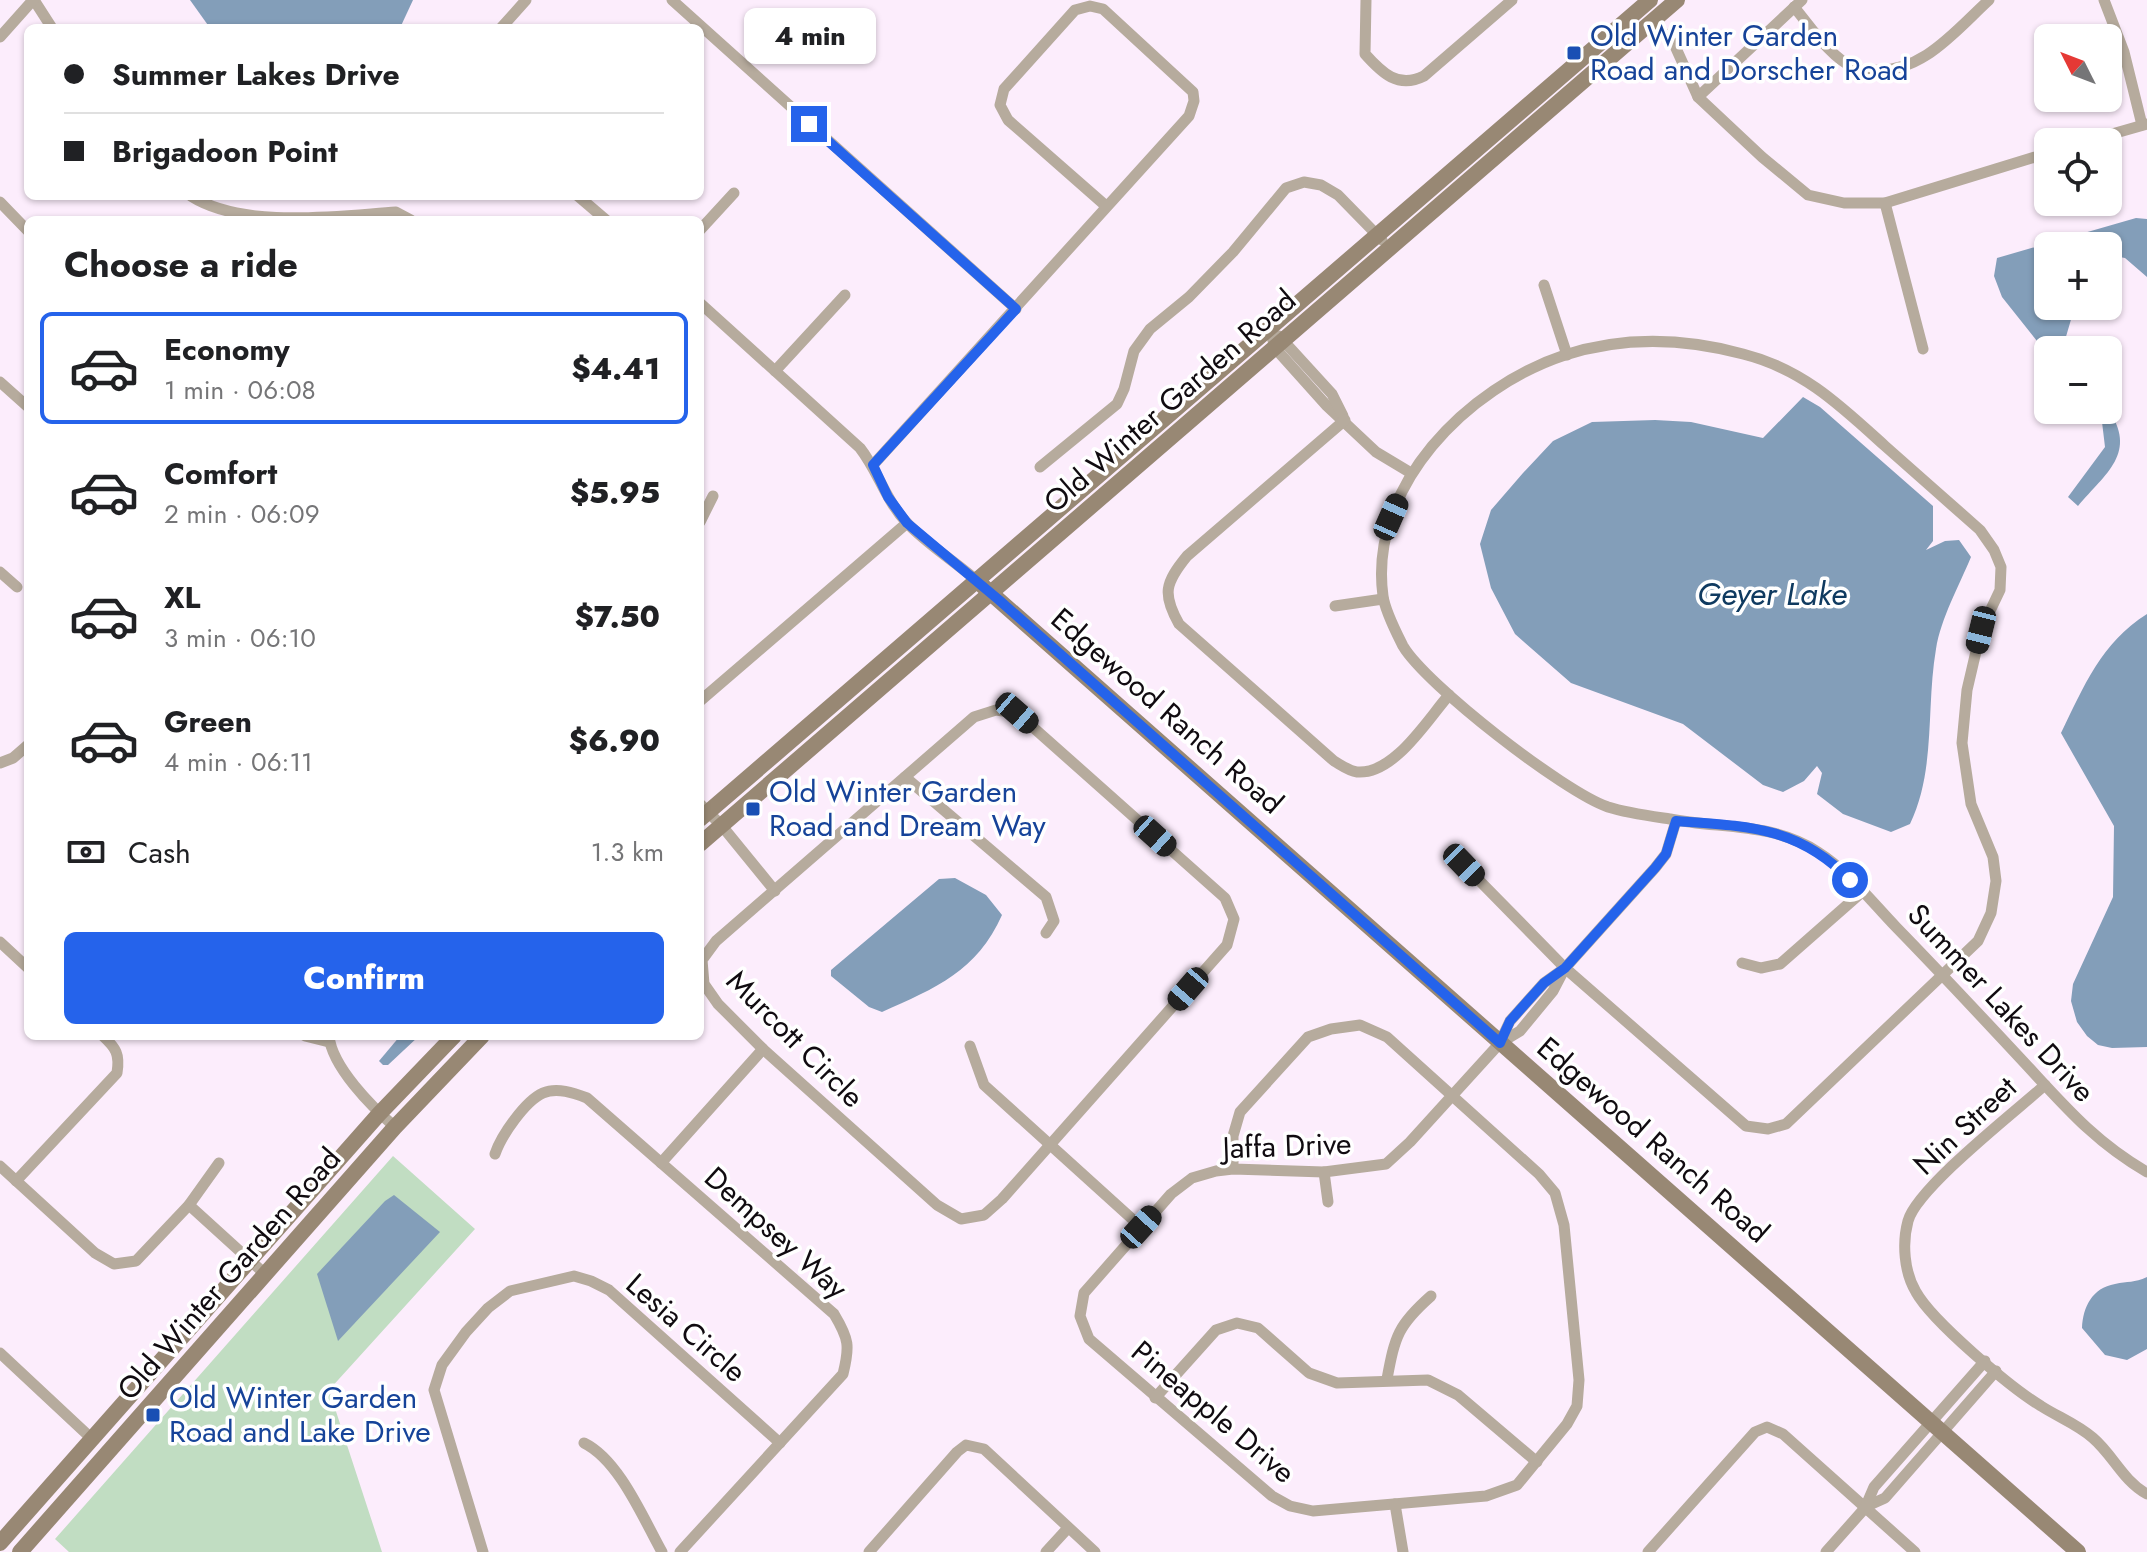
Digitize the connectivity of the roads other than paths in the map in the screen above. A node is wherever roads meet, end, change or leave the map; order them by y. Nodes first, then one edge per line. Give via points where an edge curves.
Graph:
1 (33, 0) edge
2 (526, 0) edge
3 (672, 0) edge
4 (1366, 0) edge
5 (1512, 0) edge
6 (1677, 0) edge
7 (1989, 0) edge
8 (2104, 0) edge
9 (1642, 2) edge
10 (1798, 3) edge
11 (1653, 21) junction
12 (49, 24) edge
13 (505, 24) edge
14 (699, 24) edge
15 (704, 29) edge
16 (0, 37) edge
17 (1698, 97) junction
18 (2144, 124) edge
19 (2122, 131) edge
20 (2034, 157) edge
21 (734, 193) dead end
22 (198, 200) edge
23 (583, 200) edge
24 (0, 202) edge
25 (1885, 203) junction
26 (1106, 206) junction
27 (255, 216) edge
28 (286, 216) edge
29 (404, 216) edge
30 (601, 216) edge
31 (704, 226) edge
32 (24, 227) edge
33 (1378, 235) junction
34 (1391, 249) junction
35 (1544, 285) dead end
36 (845, 295) dead end
37 (704, 307) edge
38 (1016, 309) junction
39 (1270, 329) junction
40 (1280, 344) junction
41 (1923, 349) dead end
42 (1567, 355) junction
43 (775, 371) junction
44 (0, 382) edge
45 (24, 403) edge
46 (1345, 420) junction
47 (873, 465) junction
48 (1040, 467) dead end
49 (1411, 473) junction
50 (713, 496) dead end
51 (704, 514) edge
52 (907, 523) junction
53 (0, 572) edge
54 (976, 580) junction
55 (17, 587) dead end
56 (990, 592) junction
57 (1383, 599) junction
58 (1335, 606) dead end
59 (1449, 695) junction
60 (704, 698) edge
61 (24, 748) edge
62 (0, 763) edge
63 (905, 777) junction
64 (704, 810) edge
65 (704, 812) edge
66 (1676, 821) junction
67 (722, 826) junction
68 (704, 841) edge
69 (1464, 865) dead end
70 (775, 891) junction
71 (1862, 892) junction
72 (1046, 933) dead end
73 (0, 942) edge
74 (704, 957) edge
75 (1742, 963) dead end
76 (24, 964) edge
77 (1565, 968) junction
78 (1943, 976) junction
79 (704, 984) edge
80 (107, 1040) edge
81 (329, 1040) edge
82 (450, 1040) edge
83 (478, 1040) edge
84 (1500, 1043) junction
85 (970, 1046) dead end
86 (763, 1049) junction
87 (2045, 1085) junction
88 (1452, 1095) junction
89 (379, 1114) junction
90 (395, 1127) junction
91 (1050, 1145) junction
92 (495, 1154) dead end
93 (219, 1163) dead end
94 (661, 1163) junction
95 (0, 1166) edge
96 (1233, 1169) junction
97 (1324, 1172) junction
98 (2147, 1172) edge
99 (16, 1181) junction
100 (1328, 1202) dead end
101 (189, 1205) junction
102 (1141, 1227) junction
103 (251, 1261) junction
104 (265, 1274) junction
105 (1431, 1296) dead end
106 (0, 1353) edge
107 (1985, 1361) junction
108 (1996, 1371) junction
109 (1387, 1379) junction
110 (1155, 1398) junction
111 (1936, 1427) junction
112 (91, 1438) junction
113 (584, 1443) dead end
114 (780, 1443) junction
115 (1537, 1462) junction
116 (2147, 1494) edge
117 (1395, 1504) junction
118 (1865, 1508) junction
119 (1068, 1528) junction
120 (2, 1536) edge
121 (25, 1550) edge
122 (483, 1552) edge
123 (662, 1552) edge
124 (680, 1552) edge
125 (869, 1552) edge
126 (1046, 1552) edge
127 (1095, 1552) edge
128 (1403, 1552) edge
129 (1648, 1552) edge
130 (1826, 1552) edge
131 (1915, 1552) edge
132 (2078, 1552) edge

1 - 12 street
1 - 16 street
2 - 13 street
3 - 14 street
4 - 5 street via 1365,54 1397,81 1412,82
6 - 11 main road, Old Winter Garden Road
7 - 10 street via 1924,59 1882,71 1855,69 1832,51
8 - 18 street
9 - 11 main road
9 - 33 main road, Old Winter Garden Road
10 - 17 street
11 - 17 street via 1675,46
11 - 34 main road, Old Winter Garden Road
15 - 38 street
17 - 25 street via 1808,195 1844,203
18 - 19 street
20 - 25 street
21 - 31 street
22 - 27 street
23 - 30 street
24 - 32 street
25 - 41 street
26 - 26 street via 1189,116 1194,101 1193,92 1103,9 1090,6 1075,10 1004,89 1000,105 1008,120
26 - 38 street
28 - 29 street
33 - 34 street
33 - 39 main road, Old Winter Garden Road
33 - 48 street via 1321,185 1304,182 1286,188 1233,252 1150,329 1134,351 1117,404
34 - 40 main road, Old Winter Garden Road
35 - 42 street
36 - 43 street
37 - 43 street
38 - 47 street
39 - 40 street
39 - 54 main road, Old Winter Garden Road
40 - 46 street via 1332,394
40 - 56 main road, Old Winter Garden Road
42 - 49 street, Summer Lakes Drive via 1512,378 1471,409
42 - 78 street, Summer Lakes Drive via 1648,339 1699,344 1779,366 1824,392 1980,530 1994,550 2001,567 2000,590 1981,630 1962,743 1971,804 1993,857 1996,881 1991,913 1978,941
43 - 47 street
44 - 45 street
46 - 49 street via 1376,452
46 - 59 street via 1187,556 1170,577 1167,603 1179,624 1349,770 1376,770 1394,759
47 - 52 street
49 - 57 street, Summer Lakes Drive via 1391,517 1383,553
50 - 51 street
52 - 54 street
52 - 60 street
53 - 55 street
54 - 56 main road, Edgewood Ranch Road
54 - 64 main road, Old Winter Garden Road
56 - 67 main road, Old Winter Garden Road
56 - 84 main road, Edgewood Ranch Road
57 - 58 street
57 - 59 street, Summer Lakes Drive via 1403,646
59 - 66 street, Summer Lakes Drive via 1558,779 1606,806
61 - 62 street
63 - 70 street, Murcott Circle
63 - 72 street via 1046,897 1054,921
63 - 91 street, Murcott Circle via 974,717 996,710 1017,713 1225,898 1234,919 1227,945
65 - 67 street
66 - 71 street, Summer Lakes Drive via 1758,827 1792,838 1816,850
66 - 77 street, Jaffa Drive via 1666,854
67 - 68 main road, Old Winter Garden Road
67 - 70 street
69 - 77 street, Summer Lakes Drive
70 - 74 street, Murcott Circle
71 - 75 street via 1780,964 1761,968
71 - 78 street, Summer Lakes Drive
73 - 76 street
77 - 78 street, Summer Lakes Drive via 1746,1126 1768,1129 1786,1124
77 - 84 street, Jaffa Drive via 1520,1031
78 - 87 street, Summer Lakes Drive
79 - 86 street, Murcott Circle
80 - 99 street via 116,1048 117,1073
81 - 89 street via 344,1071
82 - 89 main road, Old Winter Garden Road
83 - 90 main road, Old Winter Garden Road
84 - 88 street, Jaffa Drive
84 - 111 main road, Edgewood Ranch Road
85 - 91 street via 984,1085
86 - 91 street, Murcott Circle via 937,1205 961,1219 984,1215
86 - 94 street
87 - 98 street, Summer Lakes Drive via 2096,1139
87 - 107 street, Nin Street via 1930,1187 1908,1219 1904,1257 1915,1291 1934,1317
88 - 96 street, Pineapple Drive via 1387,1037 1360,1025 1331,1029 1308,1037 1240,1112 1233,1136
88 - 97 street, Jaffa Drive via 1386,1164
88 - 115 street, Pineapple Drive via 1539,1174 1555,1193 1564,1225 1577,1406
89 - 90 street
89 - 103 main road, Old Winter Garden Road
90 - 104 main road, Old Winter Garden Road
91 - 102 street
92 - 94 street, Dempsey Way via 516,1118 543,1093 568,1091 587,1098
93 - 101 street
94 - 114 street, Dempsey Way via 834,1314 847,1335 843,1374
95 - 99 street
96 - 97 street, Jaffa Drive
96 - 102 street, Jaffa Drive via 1192,1178
97 - 100 street
99 - 101 street via 114,1264 136,1261
101 - 103 street
102 - 110 street, Pineapple Drive via 1084,1293 1080,1316 1089,1339
103 - 104 street
103 - 112 main road, Old Winter Garden Road
104 - 121 main road, Old Winter Garden Road
105 - 109 street via 1405,1320
106 - 112 street
107 - 108 street
107 - 111 street
108 - 111 street
108 - 116 street via 2092,1437 2121,1473
109 - 110 street via 1337,1383 1309,1373 1258,1328 1237,1323 1216,1330
109 - 115 street via 1428,1380 1458,1395
110 - 117 street, Pineapple Drive via 1290,1506 1313,1511
111 - 118 street via 1885,1498
111 - 132 main road, Edgewood Ranch Road
112 - 120 main road, Old Winter Garden Road
113 - 123 street via 617,1473
114 - 122 street, Lesia Circle via 609,1290 574,1276 510,1291 466,1332 442,1365 434,1390
114 - 124 street, Dempsey Way
115 - 117 street, Pineapple Drive via 1517,1485 1486,1496
117 - 128 street
118 - 129 street via 1783,1434 1767,1427 1755,1432
118 - 130 street
118 - 131 street
119 - 125 street via 984,1449 966,1445
119 - 126 street
119 - 127 street
120 - 121 main road

